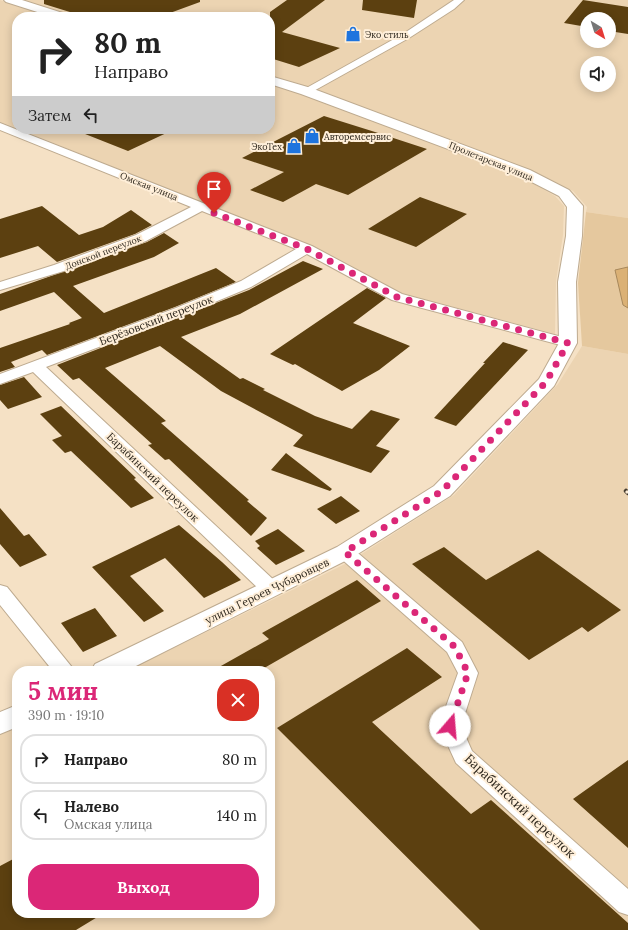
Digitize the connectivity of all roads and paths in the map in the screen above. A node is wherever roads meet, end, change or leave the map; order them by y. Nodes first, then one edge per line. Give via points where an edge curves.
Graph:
1 (10, 0) edge
2 (459, 0) edge
3 (49, 12) edge
4 (275, 82) edge
5 (306, 91) junction
6 (0, 126) edge
7 (12, 131) edge
8 (20, 134) edge
9 (201, 207) junction
10 (307, 249) junction
11 (0, 286) edge
12 (568, 343) junction
13 (36, 366) junction
14 (0, 379) edge
15 (345, 552) junction
16 (270, 588) junction
17 (0, 592) edge
18 (61, 666) edge
19 (114, 666) edge
20 (12, 718) edge
21 (0, 724) edge
22 (628, 904) edge

1 - 3 street
2 - 5 street via 406,36
4 - 5 street, Пролетарская улица
5 - 12 street, Пролетарская улица via 525,173 564,193 575,206 574,236 567,282
6 - 7 street, Омская улица
8 - 9 street, Омская улица
9 - 10 street, Омская улица
9 - 11 street, Донской переулок via 141,238
10 - 12 street, Омская улица via 397,297
10 - 13 street, Берёзовский переулок via 246,284
12 - 15 street, улица Героев Чубаровцев via 546,382 442,491
13 - 14 street, Берёзовский переулок
13 - 16 street, Барабинский переулок
15 - 16 street, улица Героев Чубаровцев
15 - 22 street, Барабинский переулок via 455,647 468,673 450,726 464,757
16 - 19 street, улица Героев Чубаровцев
17 - 18 street
20 - 21 street

